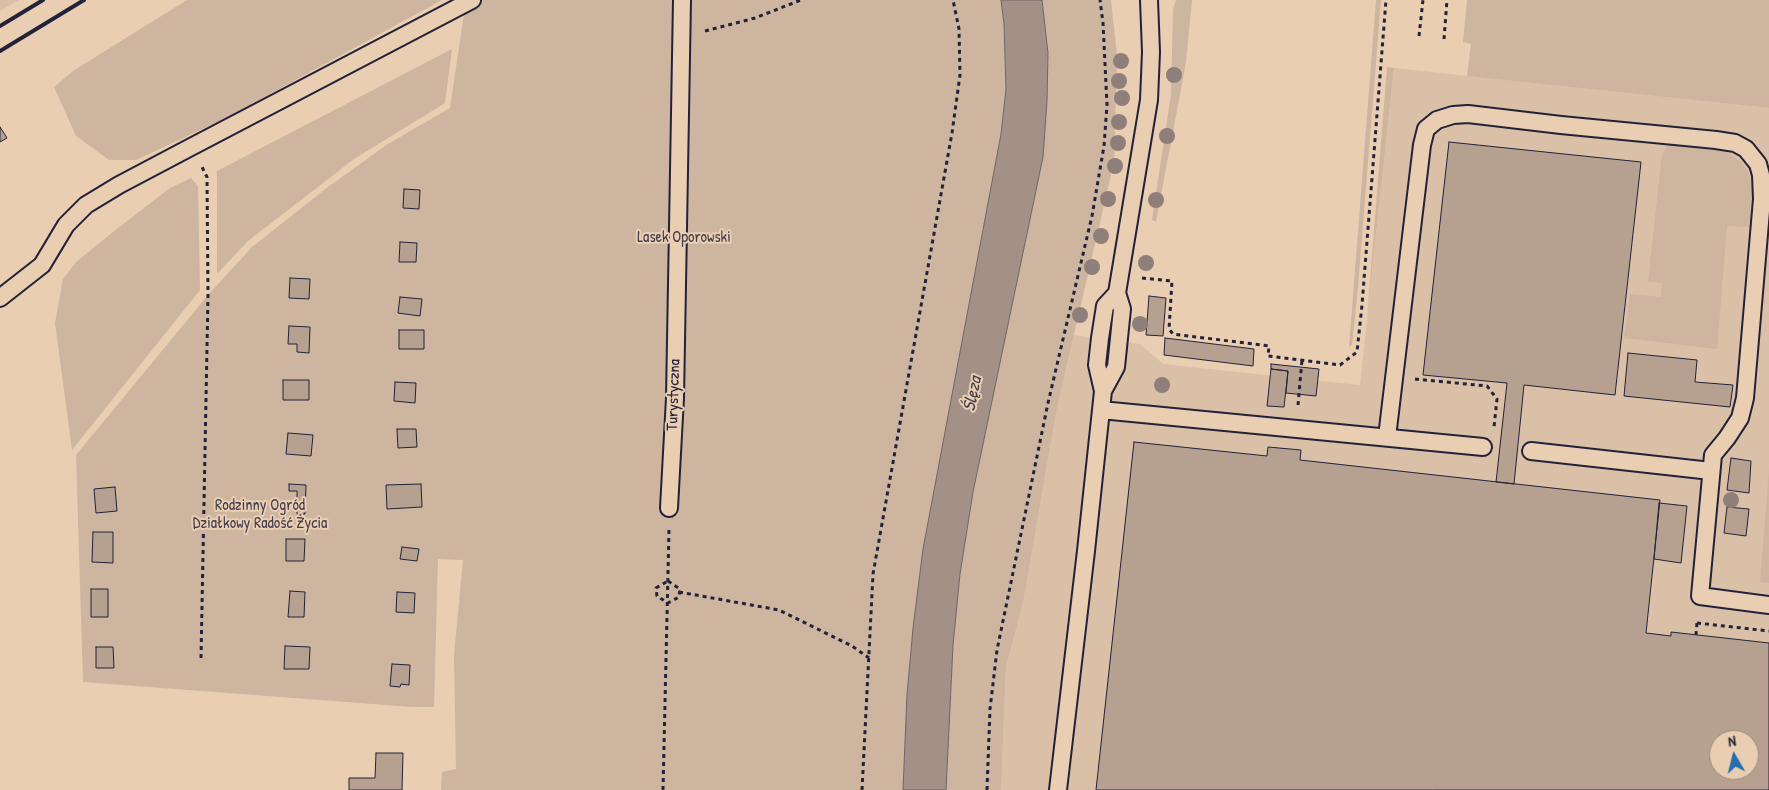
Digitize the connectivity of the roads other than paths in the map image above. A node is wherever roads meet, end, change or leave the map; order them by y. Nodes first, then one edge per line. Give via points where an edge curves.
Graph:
1 (472, 0) edge
2 (682, 0) edge
3 (1148, 0) edge
4 (0, 298) edge
5 (1101, 410) junction
6 (1387, 437) junction
7 (1483, 447) dead end
8 (1532, 451) dead end
9 (1711, 471) junction
10 (669, 508) road end
11 (1769, 605) edge
12 (1058, 790) edge

1 - 4 lane via 86,205 66,225 42,264
2 - 10 lane, Turystyczna via 675,398
3 - 5 lane via 1149,100 1117,293 1122,309 1116,366 1103,391
5 - 6 lane
5 - 12 lane
6 - 7 lane
6 - 9 lane via 1426,129 1437,120 1468,114 1716,140 1735,143 1746,149 1758,164 1762,199 1745,398 1740,418 1713,455
8 - 9 lane
9 - 11 lane via 1700,596

